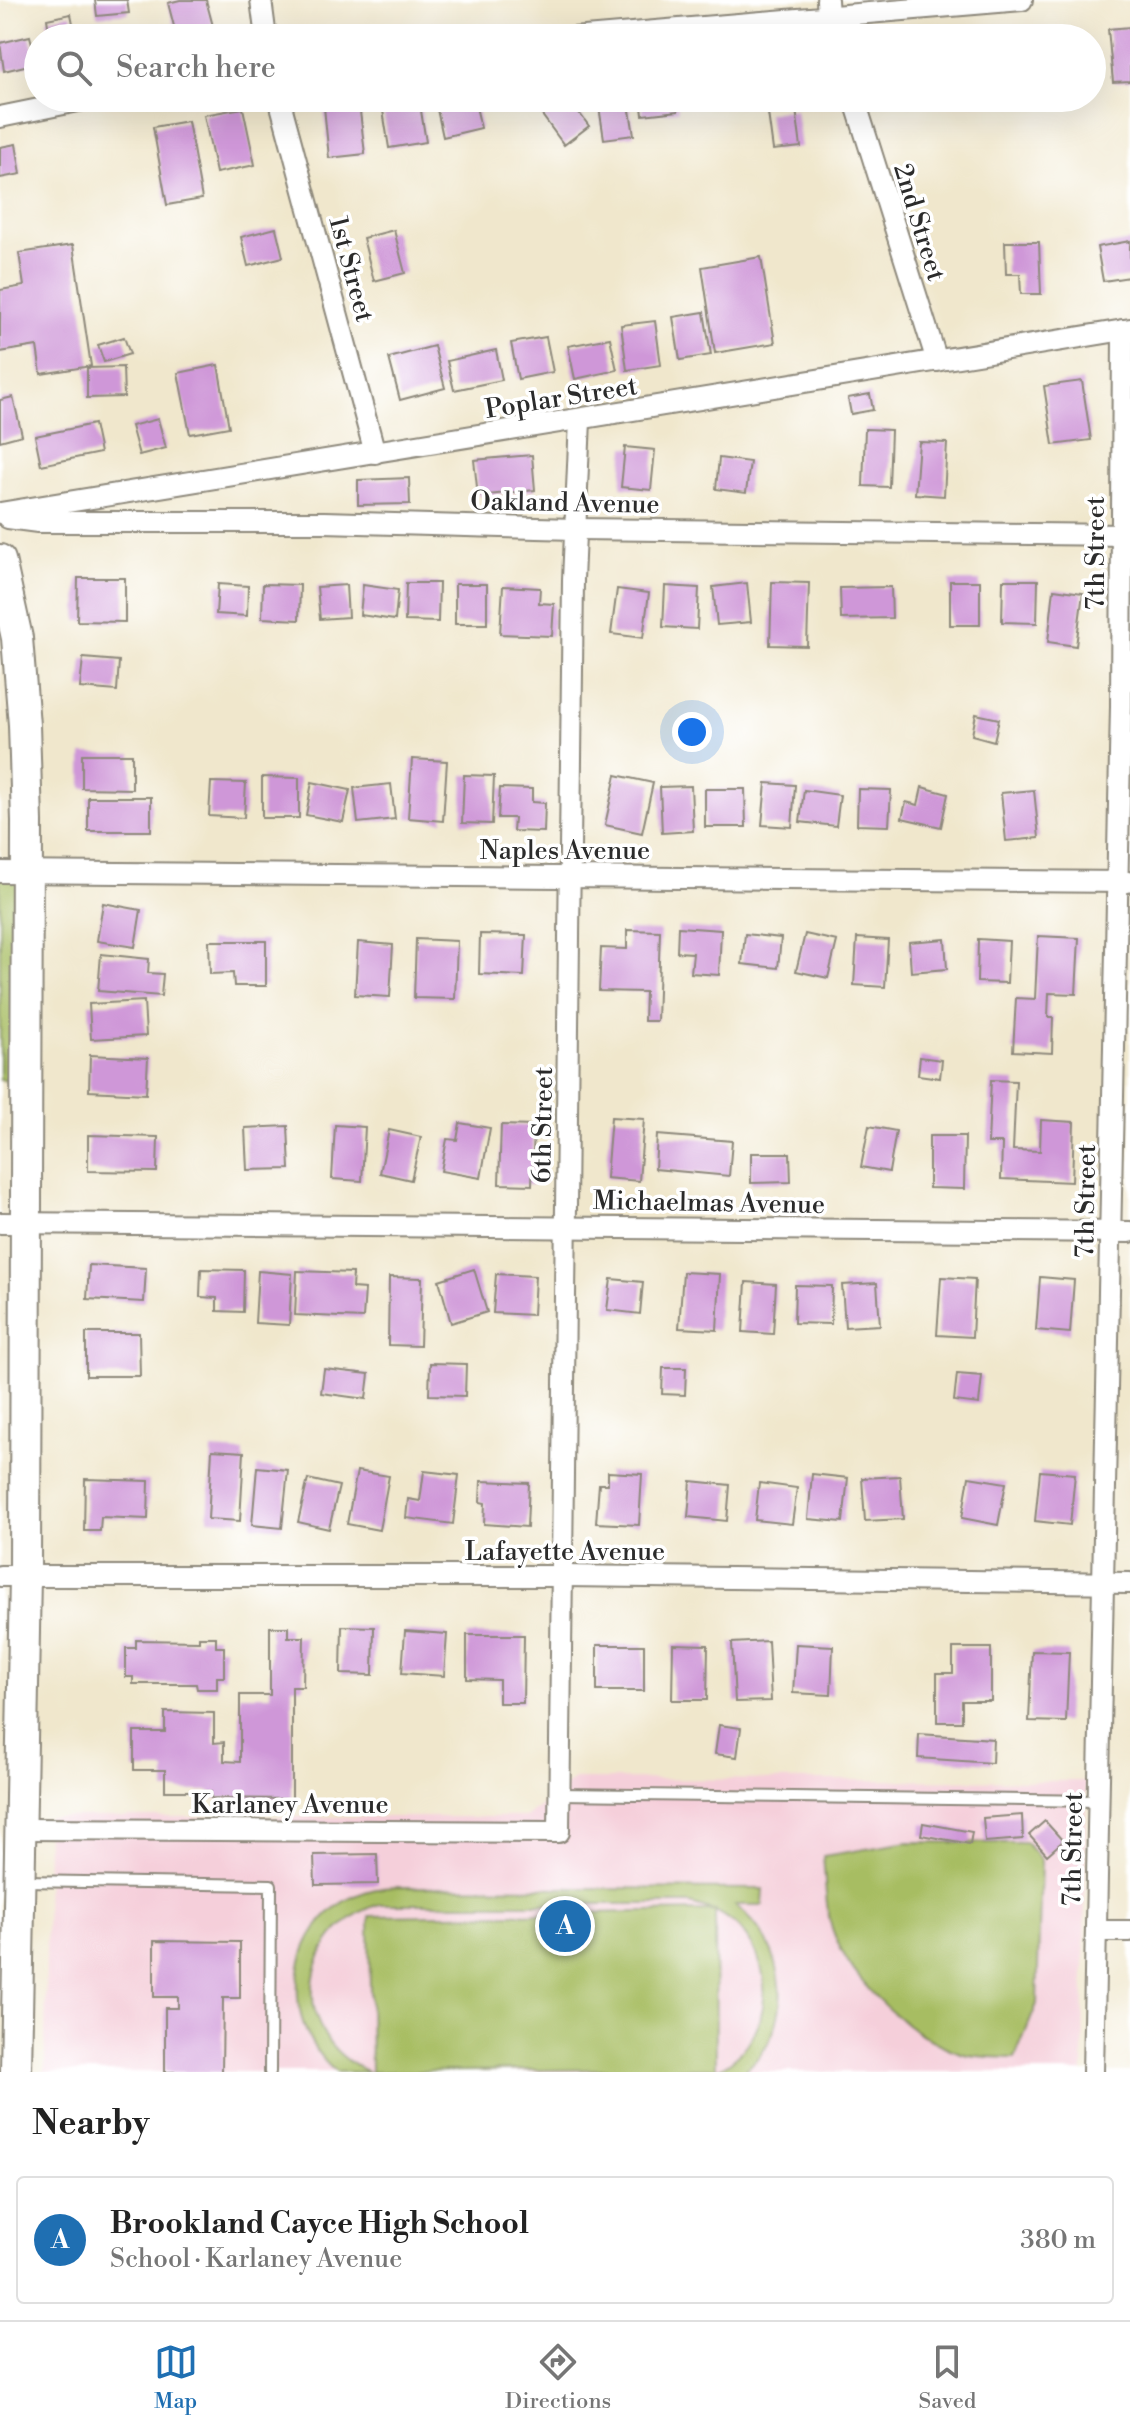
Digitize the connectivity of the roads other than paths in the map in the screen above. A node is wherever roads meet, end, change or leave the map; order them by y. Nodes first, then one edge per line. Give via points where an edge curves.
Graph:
1 (261, 0) edge
2 (1022, 0) edge
3 (828, 8) edge
4 (264, 24) edge
5 (692, 24) edge
6 (24, 112) edge
7 (283, 112) edge
8 (858, 112) edge
9 (0, 117) edge
10 (1127, 330) edge
11 (937, 361) junction
12 (580, 420) junction
13 (375, 453) junction
14 (0, 515) edge
15 (575, 529) junction
16 (1125, 535) edge
17 (0, 560) edge
18 (14, 873) edge
19 (570, 876) junction
20 (1124, 882) edge
21 (12, 1224) edge
22 (567, 1226) junction
23 (1120, 1232) edge
24 (12, 1576) edge
25 (563, 1576) junction
26 (1103, 1583) junction
27 (1130, 1583) edge
28 (559, 1794) junction
29 (1099, 1801) junction
30 (21, 1829) junction
31 (559, 1832) joint
32 (20, 1881) junction
33 (10, 1917) edge
34 (1096, 1931) junction
35 (1130, 1931) edge
36 (16, 2072) edge
37 (270, 2072) edge
38 (1093, 2072) edge

1 - 4 street
2 - 3 street
3 - 5 street
6 - 9 street
7 - 13 street, 1st Street
8 - 11 street, 2nd Street
10 - 11 street, Poplar Street
10 - 16 street, 7th Street
11 - 12 street, Poplar Street
12 - 13 street, Poplar Street
12 - 15 street, 6th Street
13 - 14 street, Poplar Street
14 - 15 street, Oakland Avenue via 38,522
15 - 16 street, Oakland Avenue
15 - 19 street, 6th Street
16 - 20 street, 7th Street
17 - 18 main road via 18,652 24,725
18 - 19 street, Naples Avenue
18 - 21 main road
19 - 20 street, Naples Avenue
19 - 22 street, 6th Street
20 - 23 street, 7th Street
21 - 22 street, Michaelmas Avenue
21 - 24 main road
22 - 23 street, Michaelmas Avenue
22 - 25 street, 6th Street
23 - 26 street, 7th Street
24 - 25 street, Lafayette Avenue
24 - 30 main road
25 - 26 street, Lafayette Avenue
25 - 28 street, 6th Street
26 - 27 street, Lafayette Avenue
26 - 29 street, 7th Street
28 - 29 lane
28 - 31 street, 6th Street
29 - 34 street, 7th Street
30 - 31 street, Karlaney Avenue
30 - 32 main road
32 - 33 main road
32 - 37 lane via 271,1885
33 - 36 main road
34 - 35 street
34 - 38 street, 7th Street

